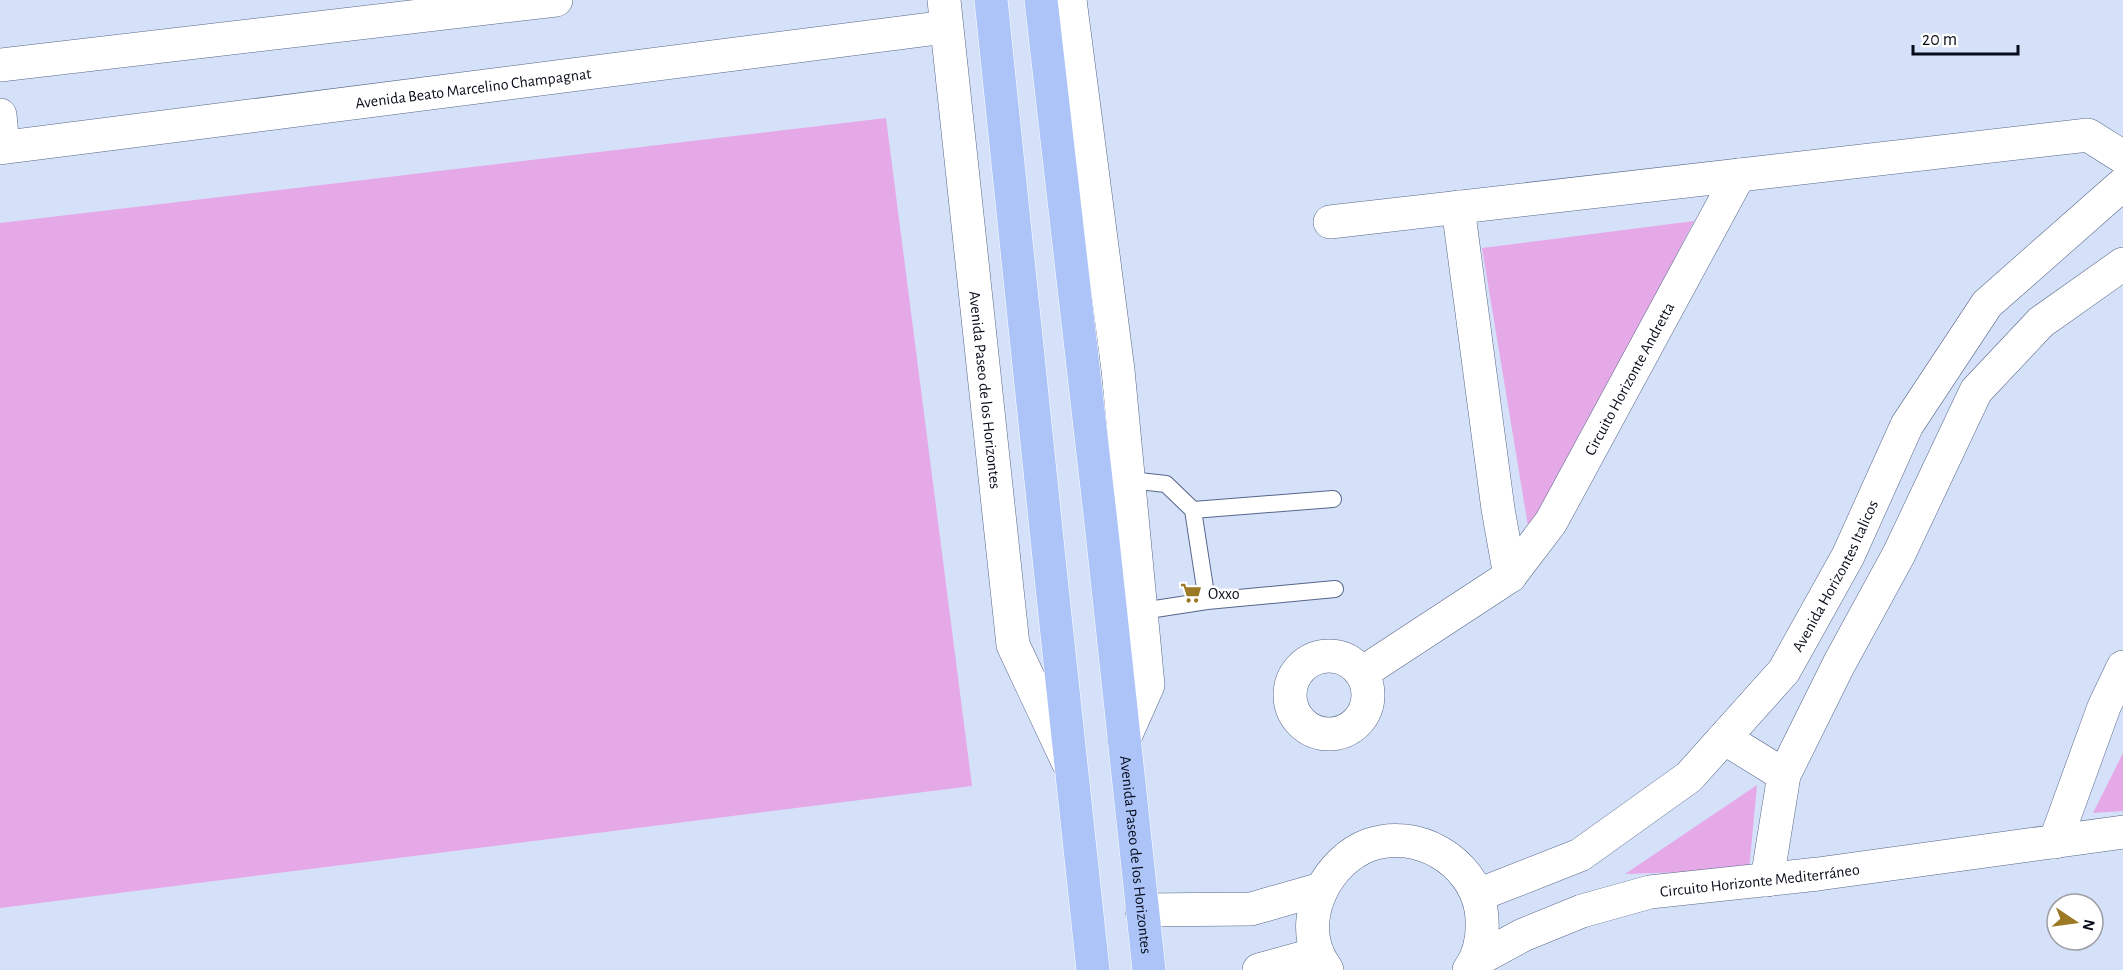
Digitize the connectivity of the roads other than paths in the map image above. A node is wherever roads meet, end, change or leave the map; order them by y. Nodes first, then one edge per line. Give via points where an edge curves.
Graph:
1 (556, 0) edge
2 (991, 0) edge
3 (1041, 0) edge
4 (1070, 0) edge
5 (945, 14) edge
6 (0, 65) edge
7 (0, 115) edge
8 (2, 147) edge
9 (2123, 157) edge
10 (1739, 175) junction
11 (2123, 184) edge
12 (1458, 207) junction
13 (1330, 222) dead end
14 (2123, 264) edge
15 (1130, 480) junction
16 (1333, 500) dead end
17 (1193, 510) junction
18 (1510, 576) junction
19 (1335, 589) dead end
20 (1207, 601) junction
21 (1142, 611) junction
22 (2123, 668) edge
23 (1362, 673) dead end
24 (1724, 738) junction
25 (1124, 739) junction
26 (1070, 767) junction
27 (1784, 775) junction
28 (2123, 832) edge
29 (2055, 842) junction
30 (1767, 880) junction
31 (1321, 889) junction
32 (1478, 895) junction
33 (1143, 910) junction
34 (1322, 962) edge
35 (1473, 965) edge
36 (1093, 970) edge
37 (1149, 970) edge
38 (1258, 970) edge

1 - 6 street
2 - 26 main road, Avenida Paseo de los Horizontes
3 - 25 main road, Avenida Paseo de los Horizontes
4 - 15 street, Avenida Paseo de los Horizontes
5 - 8 street, Avenida Beato Marcelino Champagnat
5 - 26 street, Avenida Paseo de los Horizontes via 1013,645
7 - 8 street
9 - 10 street via 2088,135
10 - 12 street
10 - 18 street, Circuito Horizonte Andretta via 1551,522
11 - 24 street, Avenida Horizontes Italicos via 1987,304 1907,425 1848,556 1784,671
12 - 13 street
12 - 18 street
14 - 27 street via 2041,322 1976,391 1899,554
15 - 17 lane via 1166,483
15 - 21 street, Avenida Paseo de los Horizontes
16 - 17 lane
17 - 20 lane
18 - 23 street, Circuito Horizonte Andretta
19 - 20 lane
20 - 21 lane
21 - 25 street, Avenida Paseo de los Horizontes via 1148,685
22 - 29 street via 2104,707
24 - 27 street
24 - 32 street, Avenida Horizontes Italicos via 1689,777 1580,855
25 - 33 main road, Avenida Paseo de los Horizontes
26 - 36 main road, Avenida Paseo de los Horizontes
27 - 30 street
28 - 29 street, Circuito Horizonte Mediterráneo
29 - 30 street, Circuito Horizonte Mediterráneo
30 - 35 street, Circuito Horizonte Mediterráneo via 1650,892 1582,911 1523,935
31 - 32 street via 1341,863 1369,845 1401,840 1434,848 1460,867
31 - 33 street via 1251,909
31 - 34 street via 1314,910 1313,932
32 - 35 street via 1484,927
33 - 37 main road, Avenida Paseo de los Horizontes
34 - 38 street

